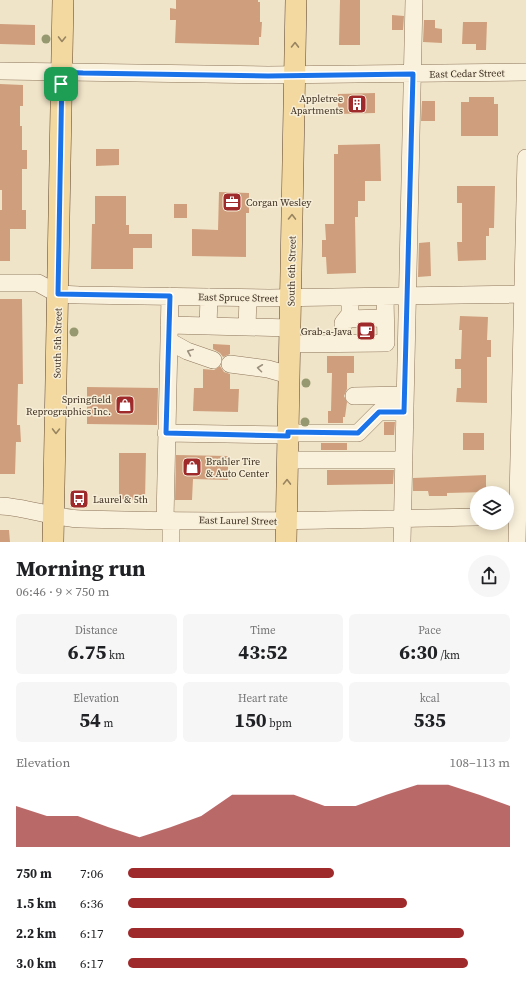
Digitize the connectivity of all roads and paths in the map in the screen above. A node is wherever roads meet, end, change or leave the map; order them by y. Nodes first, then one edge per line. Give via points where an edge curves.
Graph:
1 (63, 0) edge
2 (296, 0) edge
3 (414, 0) edge
4 (0, 71) edge
5 (62, 72) junction
6 (526, 72) edge
7 (413, 74) junction
8 (295, 76) junction
9 (526, 158) edge
10 (0, 284) edge
11 (58, 294) junction
12 (524, 294) edge
13 (170, 296) junction
14 (209, 297) junction
15 (350, 297) junction
16 (385, 297) junction
17 (408, 297) junction
18 (248, 298) junction
19 (291, 298) junction
20 (385, 318) junction
21 (346, 319) junction
22 (208, 326) junction
23 (248, 327) junction
24 (169, 333) junction
25 (290, 336) junction
26 (343, 343) junction
27 (213, 360) dead end
28 (230, 364) dead end
29 (289, 375) junction
30 (354, 396) dead end
31 (405, 404) junction
32 (166, 433) junction
33 (288, 434) junction
34 (288, 460) junction
35 (404, 460) junction
36 (0, 506) edge
37 (53, 515) junction
38 (470, 517) edge
39 (517, 517) edge
40 (402, 519) junction
41 (168, 520) junction
42 (286, 521) junction
43 (53, 542) edge
44 (171, 542) edge
45 (286, 542) edge
46 (402, 542) edge
47 (517, 542) edge

1 -> 5 main road, South 5th Street
8 -> 2 main road, South 6th Street
3 - 7 street
4 - 5 street, East Cedar Street
5 - 8 street, East Cedar Street
5 - 11 main road, South 5th Street
6 - 7 street, East Cedar Street
7 - 8 street, East Cedar Street
7 - 17 street
19 -> 8 main road, South 6th Street
9 - 12 street
10 - 11 street, East Spruce Street via 38,283
11 - 13 street, East Spruce Street
11 -> 37 main road, South 5th Street
12 - 17 street, East Spruce Street
12 - 39 street
13 - 14 street, East Spruce Street
13 - 24 street
14 - 18 street, East Spruce Street
14 - 22 street
15 - 16 street, East Spruce Street
15 - 19 street, East Spruce Street
15 - 21 street via 350,314
16 - 17 street, East Spruce Street
16 - 20 street
17 - 31 street
18 - 19 street, East Spruce Street
18 - 23 street
19 - 25 main road, South 6th Street
20 - 21 street
20 - 26 street via 386,342
21 - 26 street via 343,323
22 - 23 street
22 - 24 street
23 - 25 street
27 -> 24 street via 187,351
24 - 32 street
25 - 26 street
25 - 29 main road, South 6th Street
29 -> 28 street via 268,369
29 - 33 main road, South 6th Street
30 - 31 street
31 - 33 street via 379,412 358,433
31 - 35 street
32 - 33 street
32 - 41 street
33 - 34 main road, South 6th Street
34 - 35 street
42 -> 34 main road, South 6th Street
35 - 40 street
36 - 37 street, East Laurel Street
37 - 41 street, East Laurel Street via 79,519
37 - 43 main road, South 5th Street
38 - 40 street, East Laurel Street
39 - 47 street
40 - 42 street, East Laurel Street
40 - 46 street
41 - 42 street, East Laurel Street
41 - 44 street
42 - 45 main road, South 6th Street

